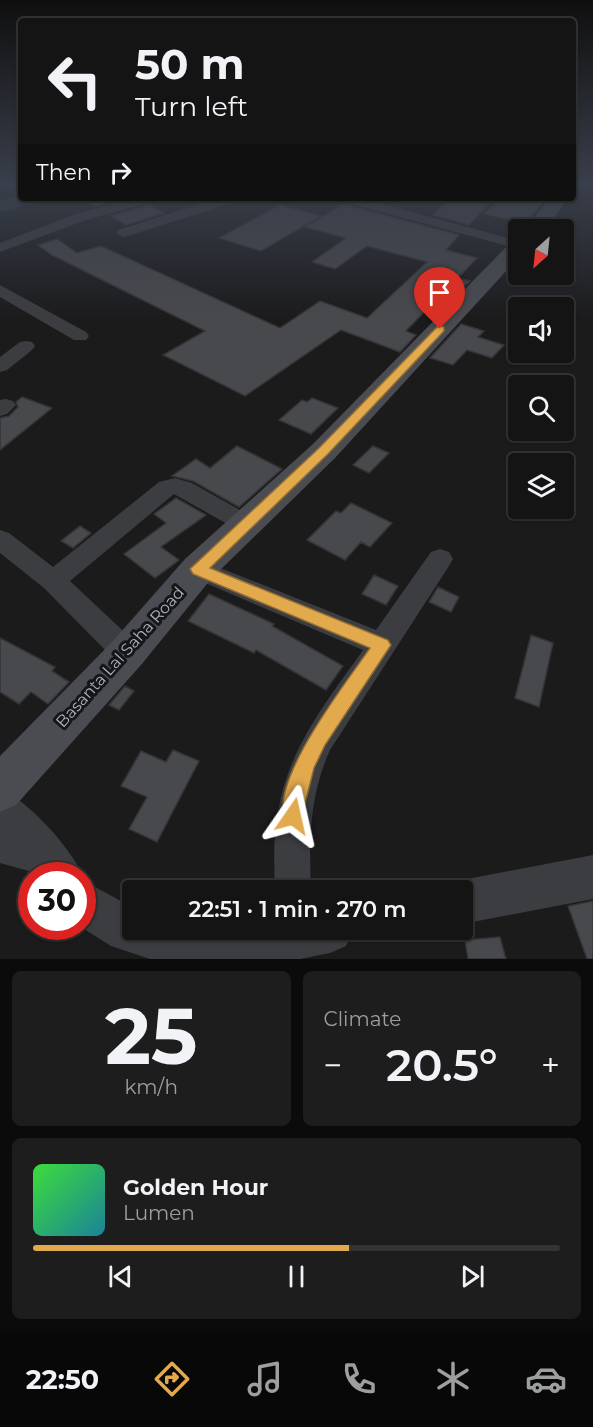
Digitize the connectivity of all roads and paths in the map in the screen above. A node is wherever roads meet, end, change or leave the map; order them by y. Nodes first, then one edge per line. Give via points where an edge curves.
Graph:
1 (48, 230) edge
2 (133, 230) edge
3 (463, 230) edge
4 (123, 233) dead end
5 (508, 242) edge
6 (0, 248) edge
7 (508, 257) edge
8 (0, 290) edge
9 (81, 336) dead end
10 (26, 346) dead end
11 (0, 366) edge
12 (246, 524) junction
13 (0, 538) edge
14 (440, 559) dead end
15 (198, 569) junction
16 (53, 581) junction
17 (382, 645) junction
18 (127, 653) junction
19 (0, 789) edge
20 (0, 809) edge
21 (0, 845) edge
22 (45, 862) edge
23 (50, 862) edge
24 (593, 877) edge
25 (293, 880) edge
26 (473, 900) edge
27 (96, 911) edge
28 (258, 940) edge
29 (181, 951) edge

1 - 6 street
2 - 4 street
3 - 5 street
7 - 12 main road, Basanta Lal Saha Road via 324,451
8 - 9 street
10 - 11 street
12 - 15 main road, Basanta Lal Saha Road
12 - 16 street via 184,489 167,488
13 - 16 street
14 - 17 street
15 - 17 street
15 - 18 main road, Basanta Lal Saha Road
16 - 18 street
17 - 25 street via 305,766 294,800
18 - 19 main road, Basanta Lal Saha Road
20 - 23 street
21 - 22 street
24 - 26 street
27 - 29 street via 127,930
28 - 29 street

